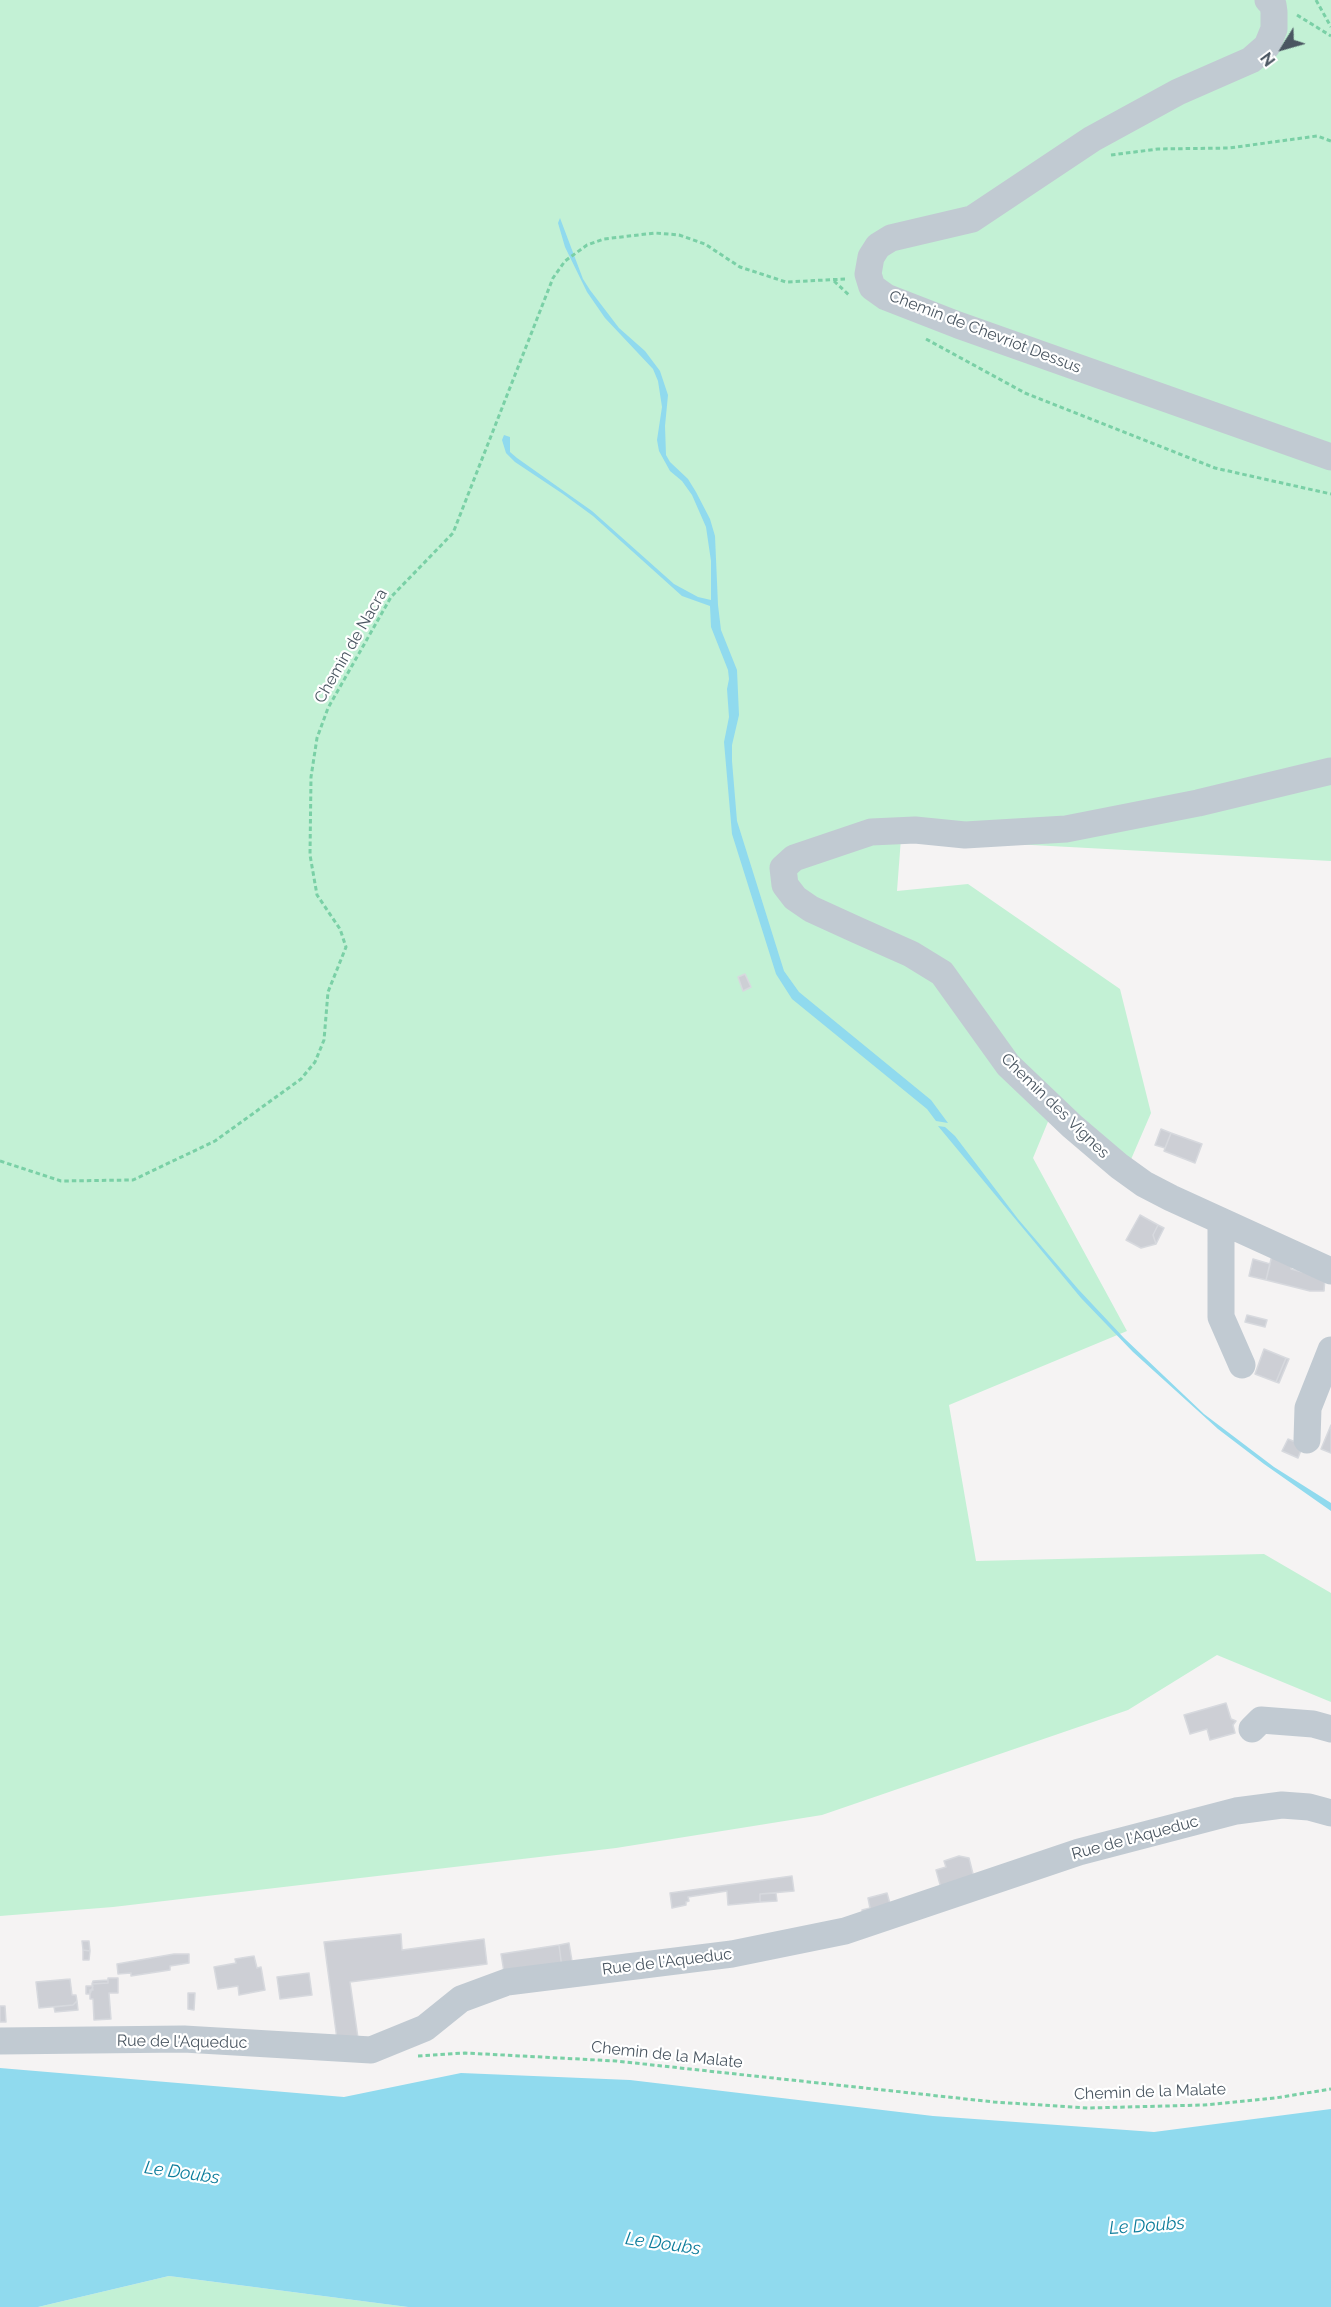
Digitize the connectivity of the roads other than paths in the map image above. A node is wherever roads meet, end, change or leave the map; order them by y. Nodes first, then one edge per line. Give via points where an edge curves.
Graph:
1 (1271, 6) edge
2 (1331, 457) edge
3 (1331, 771) edge
4 (1221, 1222) junction
5 (1331, 1271) edge
6 (1331, 1350) edge
7 (1242, 1365) dead end
8 (1308, 1440) dead end
9 (1252, 1729) dead end
10 (1331, 1729) edge
11 (1331, 1813) edge
12 (0, 2041) edge

1 - 2 street, Chemin de Chevriot Dessus via 1274,29 1267,46 1251,60 1178,92 1092,139 972,219 891,238 878,246 868,274 872,287 886,297
3 - 4 street, Chemin des Vignes via 1066,829 965,835 915,830 871,832 794,858 783,868 785,885 795,898 942,973 1008,1065 1119,1166 1144,1184
4 - 5 street, Chemin des Vignes
4 - 7 street via 1221,1317
6 - 8 street via 1308,1408
9 - 10 street via 1261,1720
11 - 12 street, Rue de l'Aqueduc via 1282,1805 1236,1811 1079,1852 845,1931 732,1954 507,1982 460,1999 426,2028 371,2050 184,2039

